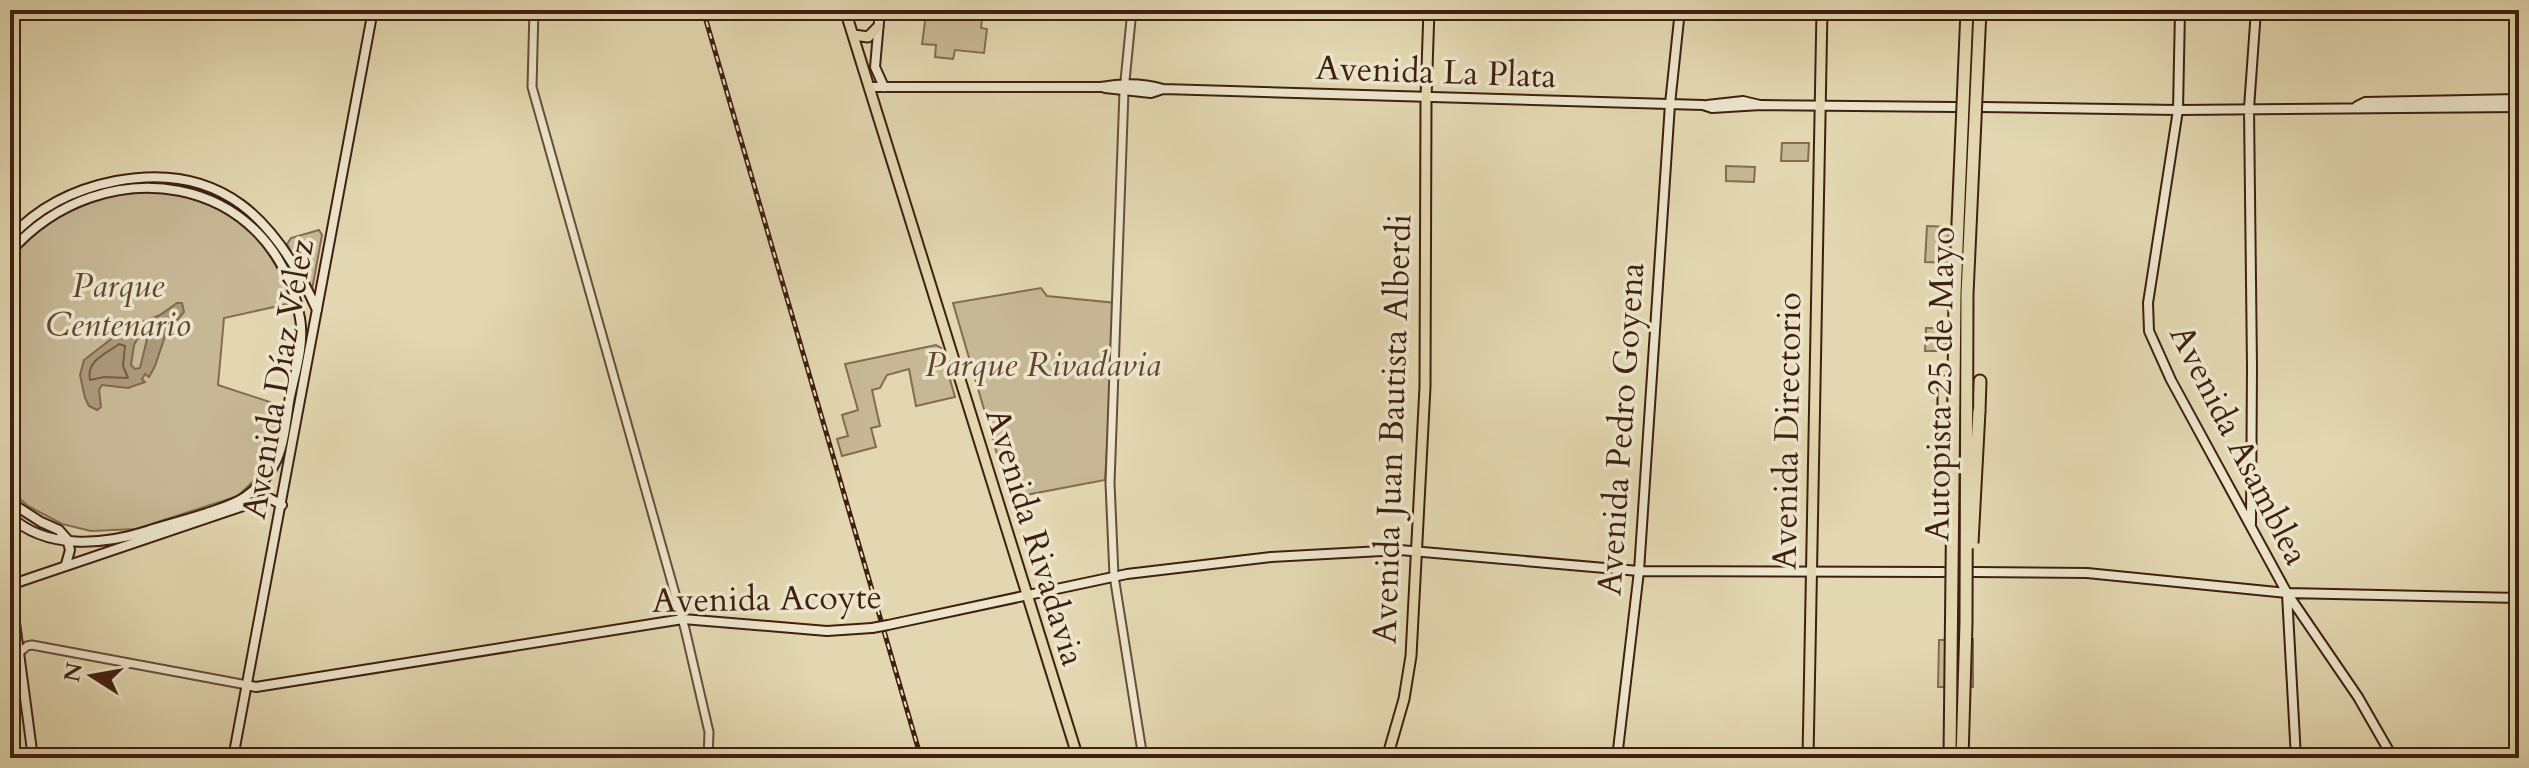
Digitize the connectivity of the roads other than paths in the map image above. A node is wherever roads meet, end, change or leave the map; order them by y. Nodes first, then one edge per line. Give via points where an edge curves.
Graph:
1 (373, 10) edge
2 (534, 10) edge
3 (845, 10) edge
4 (880, 10) edge
5 (1132, 10) edge
6 (1429, 10) edge
7 (1680, 10) edge
8 (1822, 10) edge
9 (1967, 10) edge
10 (1980, 10) edge
11 (2180, 10) edge
12 (2256, 10) edge
13 (878, 27) junction
14 (854, 35) junction
15 (870, 87) junction
16 (884, 87) junction
17 (1124, 88) junction
18 (1426, 98) junction
19 (2519, 99) edge
20 (1738, 101) junction
21 (1670, 104) junction
22 (1706, 105) junction
23 (1761, 105) junction
24 (1819, 106) junction
25 (2357, 106) junction
26 (1955, 107) dead end
27 (1982, 107) dead end
28 (2519, 107) edge
29 (1717, 108) junction
30 (2249, 108) junction
31 (2178, 110) junction
32 (10, 238) edge
33 (10, 252) edge
34 (317, 311) junction
35 (301, 329) junction
36 (311, 340) junction
37 (1980, 381) dead end
38 (1944, 382) dead end
39 (295, 430) junction
40 (283, 437) junction
41 (266, 475) junction
42 (285, 486) junction
43 (268, 499) junction
44 (10, 502) edge
45 (282, 505) junction
46 (12, 518) edge
47 (2251, 525) junction
48 (67, 539) junction
49 (1416, 550) junction
50 (65, 565) junction
51 (1639, 571) junction
52 (1811, 572) junction
53 (1943, 572) dead end
54 (1972, 572) dead end
55 (1114, 576) junction
56 (10, 585) edge
57 (2287, 593) junction
58 (1027, 595) junction
59 (2519, 598) edge
60 (683, 619) junction
61 (1966, 623) junction
62 (2310, 626) junction
63 (2289, 630) junction
64 (1950, 648) junction
65 (20, 653) junction
66 (10, 661) edge
67 (247, 685) junction
68 (33, 758) edge
69 (233, 758) edge
70 (708, 758) edge
71 (1078, 758) edge
72 (1143, 758) edge
73 (1387, 758) edge
74 (1617, 758) edge
75 (1808, 758) edge
76 (1950, 758) edge
77 (1962, 758) edge
78 (2296, 758) edge
79 (2393, 758) edge

1 - 34 main road, Avenida Díaz Vélez
2 - 60 street via 534,92
3 - 14 main road, Avenida Rivadavia
4 - 13 main road
5 - 17 street
6 - 18 main road, Avenida Juan Bautista Alberdi
7 - 21 main road, Avenida Pedro Goyena
8 - 24 main road, Avenida Directorio
9 - 64 highway, Autopista 25 de Mayo, bridge via 1955,294
10 - 61 highway, Autopista 25 de Mayo, bridge via 1967,294
11 - 31 main road, Avenida Asamblea
12 - 30 main road
13 - 14 main road via 868,37
13 - 16 main road via 875,67
14 - 15 main road, Avenida Rivadavia
15 - 16 main road, Avenida La Plata
15 - 58 main road, Avenida Rivadavia
16 - 17 main road, Avenida La Plata
17 - 18 main road, Avenida La Plata
17 - 55 street via 1110,483
18 - 21 main road, Avenida La Plata
18 - 49 main road, Avenida Juan Bautista Alberdi via 1425,387
19 - 25 main road
20 - 22 main road, Avenida La Plata
20 - 23 main road, Avenida La Plata
20 - 29 main road
21 - 22 main road, Avenida La Plata
21 - 51 main road, Avenida Pedro Goyena
22 - 29 main road, Avenida La Plata
23 - 24 main road, Avenida La Plata
23 - 29 main road, Avenida La Plata
24 - 26 main road, Avenida La Plata
24 - 52 main road, Avenida Directorio
25 - 28 main road
25 - 30 main road
27 - 31 main road
30 - 31 main road
30 - 47 main road
31 - 47 main road, Avenida Asamblea via 2148,326 2171,380
32 - 34 main road via 44,209 90,187 145,177 193,181 231,198 274,234
33 - 35 main road via 56,214 92,197 136,187 192,192 238,214 274,252 293,294
34 - 36 main road, Avenida Díaz Vélez
35 - 36 main road
35 - 40 main road, Avenida Díaz Vélez
36 - 39 main road, Avenida Díaz Vélez
37 - 61 highway, bridge
38 - 64 highway, bridge
39 - 40 main road
39 - 42 main road, Avenida Díaz Vélez
40 - 41 main road, Avenida Díaz Vélez via 278,460
41 - 42 main road via 279,475
41 - 43 main road via 260,489
41 - 48 main road via 235,502 129,536
42 - 45 main road, Avenida Díaz Vélez
43 - 45 main road
43 - 50 main road
44 - 48 main road
45 - 67 main road, Avenida Díaz Vélez
46 - 48 main road via 42,536
47 - 57 main road, Avenida Asamblea
48 - 50 main road
49 - 51 main road, Avenida Acoyte
49 - 55 main road, Avenida Acoyte via 1271,557
49 - 73 main road, Avenida Juan Bautista Alberdi via 1411,656
50 - 56 main road
51 - 52 main road, Avenida Acoyte
51 - 74 main road, Avenida Pedro Goyena
52 - 53 main road, Avenida Acoyte
52 - 75 main road, Avenida Directorio
54 - 57 main road via 2087,573
55 - 58 main road, Avenida Acoyte
55 - 72 street
56 - 65 main road
57 - 59 main road
57 - 62 main road
57 - 63 main road, Avenida Asamblea
58 - 60 main road, Avenida Acoyte, bridge via 872,628 827,631
58 - 71 main road, Avenida Rivadavia
60 - 67 main road, Avenida Acoyte
60 - 70 street via 709,732
61 - 77 highway, Autopista 25 de Mayo, bridge
62 - 63 main road
62 - 79 main road
63 - 78 main road, Avenida Asamblea
64 - 76 highway, Autopista 25 de Mayo, bridge
65 - 66 street
65 - 67 street via 32,645
65 - 68 main road
67 - 69 main road, Avenida Díaz Vélez

